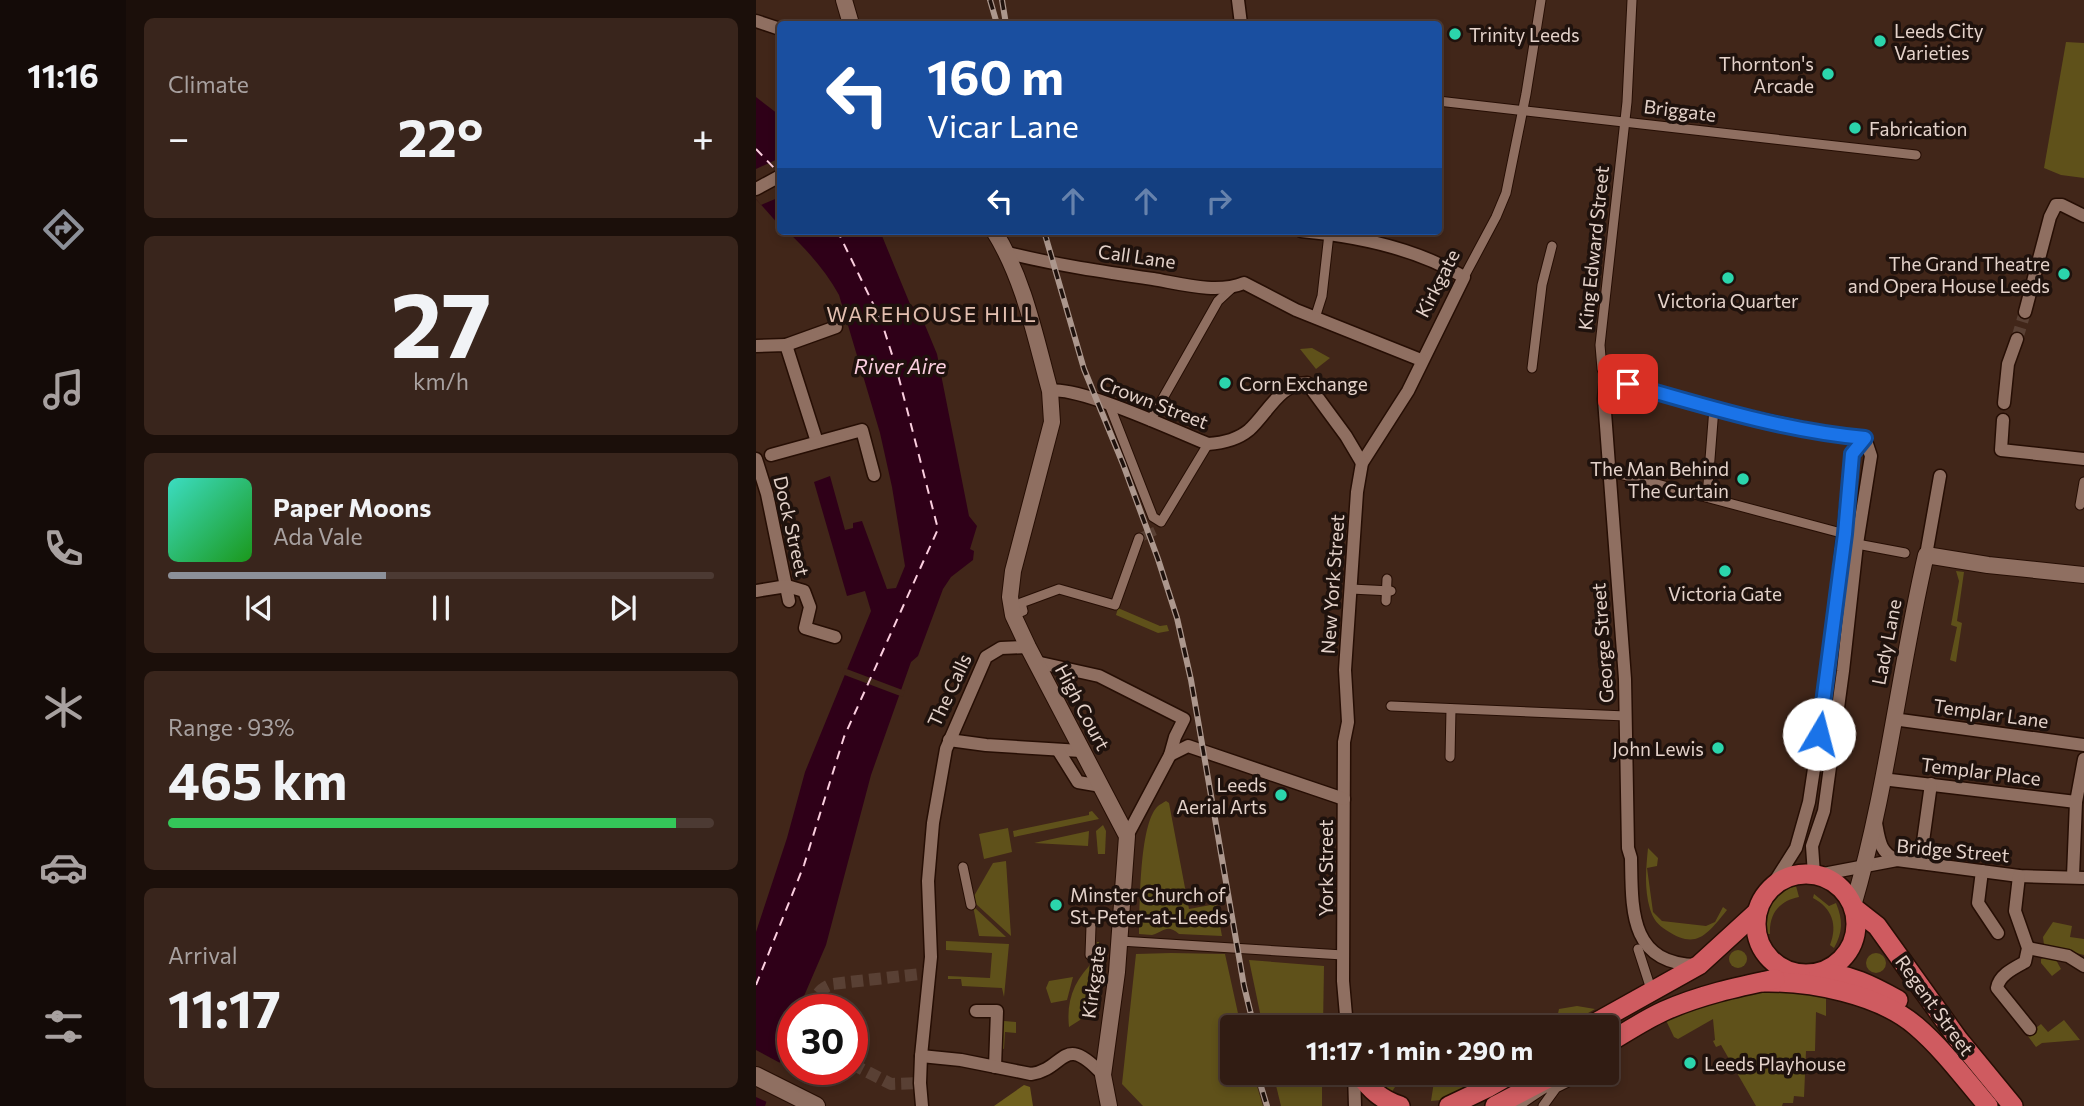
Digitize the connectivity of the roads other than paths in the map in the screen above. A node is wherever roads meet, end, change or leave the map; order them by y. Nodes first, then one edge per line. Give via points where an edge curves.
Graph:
1 (844, 0) edge
2 (1238, 0) edge
3 (1541, 0) edge
4 (1632, 0) edge
5 (756, 21) edge
6 (850, 21) edge
7 (1241, 21) edge
8 (777, 28) edge
9 (1442, 101) edge
10 (1523, 111) junction
11 (1625, 121) junction
12 (1916, 155) dead end
13 (777, 178) edge
14 (756, 188) edge
15 (2084, 216) edge
16 (997, 235) edge
17 (1329, 235) edge
18 (1334, 235) edge
19 (1552, 246) dead end
20 (1008, 253) junction
21 (1464, 277) junction
22 (1238, 285) junction
23 (2025, 312) tunnel mouth
24 (1315, 318) junction
25 (836, 327) dead end
26 (2017, 338) tunnel mouth
27 (786, 345) junction
28 (756, 346) edge
29 (1421, 360) junction
30 (1532, 368) dead end
31 (1606, 378) junction
32 (1050, 391) junction
33 (2004, 403) dead end
34 (1109, 404) junction
35 (1714, 408) junction
36 (2003, 420) dead end
37 (1150, 421) junction
38 (1865, 438) junction
39 (817, 442) junction
40 (1208, 444) junction
41 (771, 455) dead end
42 (2084, 459) edge
43 (756, 460) edge
44 (1362, 463) junction
45 (1608, 471) junction
46 (873, 475) dead end
47 (1940, 476) dead end
48 (2084, 482) edge
49 (1707, 497) junction
50 (2080, 505) dead end
51 (1161, 522) junction
52 (1155, 531) tunnel mouth
53 (1845, 534) junction
54 (1139, 538) dead end
55 (1857, 544) junction
56 (1905, 553) dead end
57 (1926, 555) junction
58 (2084, 575) edge
59 (1387, 579) dead end
60 (787, 586) junction
61 (1351, 589) junction
62 (756, 592) edge
63 (789, 601) dead end
64 (1013, 615) junction
65 (835, 637) dead end
66 (1028, 647) junction
67 (1035, 662) junction
68 (1391, 706) dead end
69 (1347, 708) joint
70 (1451, 709) junction
71 (1626, 716) junction
72 (1893, 719) junction
73 (949, 740) junction
74 (2084, 746) edge
75 (1058, 750) junction
76 (1081, 751) junction
77 (1170, 755) junction
78 (1450, 757) dead end
79 (2084, 759) edge
80 (1882, 779) junction
81 (1931, 785) junction
82 (1101, 786) junction
83 (1344, 799) junction
84 (2076, 802) junction
85 (1874, 816) junction
86 (1127, 836) junction
87 (1897, 860) junction
88 (1920, 863) junction
89 (963, 867) dead end
90 (1863, 867) junction
91 (1982, 871) junction
92 (1816, 874) junction
93 (2019, 876) junction
94 (2079, 877) edge
95 (1772, 886) junction
96 (971, 905) dead end
97 (1853, 907) junction
98 (1757, 912) junction
99 (1091, 926) dead end
100 (1998, 933) dead end
101 (1120, 941) junction
102 (2028, 948) junction
103 (1638, 950) dead end
104 (1090, 955) dead end
105 (1343, 955) junction
106 (1699, 965) junction
107 (2084, 966) edge
108 (1807, 974) junction
109 (1763, 982) junction
110 (1650, 986) dead end
111 (976, 1010) dead end
112 (1346, 1015) edge
113 (1609, 1015) edge
114 (2030, 1029) dead end
115 (1619, 1037) edge
116 (921, 1056) junction
117 (995, 1067) junction
118 (1957, 1069) junction
119 (1102, 1075) junction
120 (756, 1076) edge
121 (1356, 1085) edge
122 (1367, 1085) edge
123 (1492, 1085) edge
124 (1535, 1085) edge
125 (1105, 1102) edge
126 (816, 1106) edge
127 (922, 1106) edge
128 (1355, 1106) edge
129 (1400, 1106) edge
130 (1449, 1106) edge
131 (1495, 1106) edge
132 (1518, 1106) edge
133 (1543, 1106) edge
134 (1987, 1106) edge
135 (2013, 1106) edge

1 - 6 street
2 - 7 street
3 - 10 street, Kirkgate
4 - 11 street, King Edward Street
5 - 8 street
9 - 10 street, Briggate
10 - 11 street, Briggate
10 - 21 street, Kirkgate via 1506,193
11 - 12 street, Briggate
11 - 31 street, King Edward Street via 1600,345
13 - 14 street
15 - 23 street via 2056,205
16 - 20 street
17 - 24 street
18 - 21 street via 1398,248
19 - 30 street via 1542,285
20 - 22 street, Call Lane via 1065,267 1206,287
20 - 32 street
21 - 29 street, Kirkgate
22 - 24 street
22 - 37 street via 1218,301
24 - 29 street
25 - 27 street
26 - 33 street via 2008,365
27 - 28 street
27 - 39 street
29 - 44 street, Kirkgate via 1408,391
31 - 35 street
31 - 45 street, George Street
32 - 34 street, Crown Street via 1065,390
32 - 64 street via 1052,422 1010,586
34 - 37 street, Crown Street
34 - 51 street via 1153,517
35 - 38 street
35 - 49 street
36 - 42 street via 2001,450
37 - 40 street, Crown Street
38 - 53 street via 1852,454
38 - 55 street via 1871,456
39 - 41 street
39 - 46 street via 862,430
40 - 44 street, Crown Street via 1220,444 1250,430 1284,392 1296,383 1307,383
40 - 51 street
43 - 60 street, Dock Street
44 - 61 street, New York Street
45 - 49 street
45 - 71 street, George Street
47 - 57 street, Lady Lane
48 - 50 street
49 - 53 street
51 - 52 street
53 - 95 street via 1810,802 1796,848
54 - 64 street via 1115,605 1059,589 1021,603 1023,611
55 - 56 street
55 - 92 street via 1825,804 1812,846
57 - 58 street
57 - 72 street, Lady Lane
59 - 61 street via 1388,594
60 - 62 street
60 - 63 street, Dock Street
60 - 65 street via 804,591 810,607 805,628
61 - 69 street, New York Street
64 - 66 street
66 - 67 street, High Court
66 - 73 street, The Calls via 1001,648 986,657
67 - 76 street, High Court
67 - 77 street, Kirkgate via 1099,676 1184,719
68 - 70 street
69 - 83 street, York Street
70 - 71 street
70 - 78 street
71 - 106 street, George Street via 1635,924 1652,952 1683,965
72 - 74 street, Templar Lane
72 - 80 street, Lady Lane
73 - 75 street
73 - 116 street, The Calls via 933,823 928,881 931,957
75 - 76 street
75 - 82 street via 1078,782
76 - 82 street, High Court
77 - 83 street via 1188,746
77 - 86 street, Kirkgate
79 - 84 street
80 - 81 street, Templar Place
80 - 85 street, Lady Lane
81 - 84 street, Templar Place
81 - 88 street
82 - 86 street, High Court
83 - 105 street, York Street
84 - 94 street
85 - 87 street, Lady Lane via 1883,850
85 - 90 street, Lady Lane
86 - 101 street, Kirkgate
87 - 88 street, Bridge Street
87 - 90 street, Bridge Street
88 - 91 street, Bridge Street
89 - 96 street
90 - 92 street, Bridge Street
90 - 97 street, Lady Lane
91 - 93 street, Bridge Street
91 - 100 street via 1978,903
92 - 95 highway via 1799,874
92 - 97 highway via 1843,890
93 - 94 street, Bridge Street
93 - 102 street via 2015,911
95 - 98 highway
97 - 108 highway via 1856,927 1849,951 1828,969
97 - 135 highway, Regent Street via 1877,926
98 - 106 highway
98 - 108 highway via 1757,934 1765,954 1775,964
99 - 104 street
101 - 105 street
101 - 119 street, Kirkgate
102 - 107 street via 2068,956
102 - 114 street via 2025,962 2008,972 1997,988
103 - 110 street
105 - 112 street, York Street
106 - 113 highway
108 - 109 highway
108 - 118 highway, Regent Street via 1830,973 1865,982 1909,1006 1942,1041
109 - 115 highway via 1673,1007
109 - 118 highway, Regent Street via 1789,981 1881,1004 1915,1025
111 - 117 street via 997,1011
116 - 117 street
116 - 127 street, The Calls
117 - 119 street via 1041,1073 1057,1059 1074,1055
118 - 134 highway, Regent Street
119 - 125 street, Kirkgate
120 - 126 main road
121 - 128 street
122 - 129 highway via 1384,1101
123 - 130 highway
124 - 131 highway
132 - 133 street via 1555,1082 1568,1082 1556,1088

